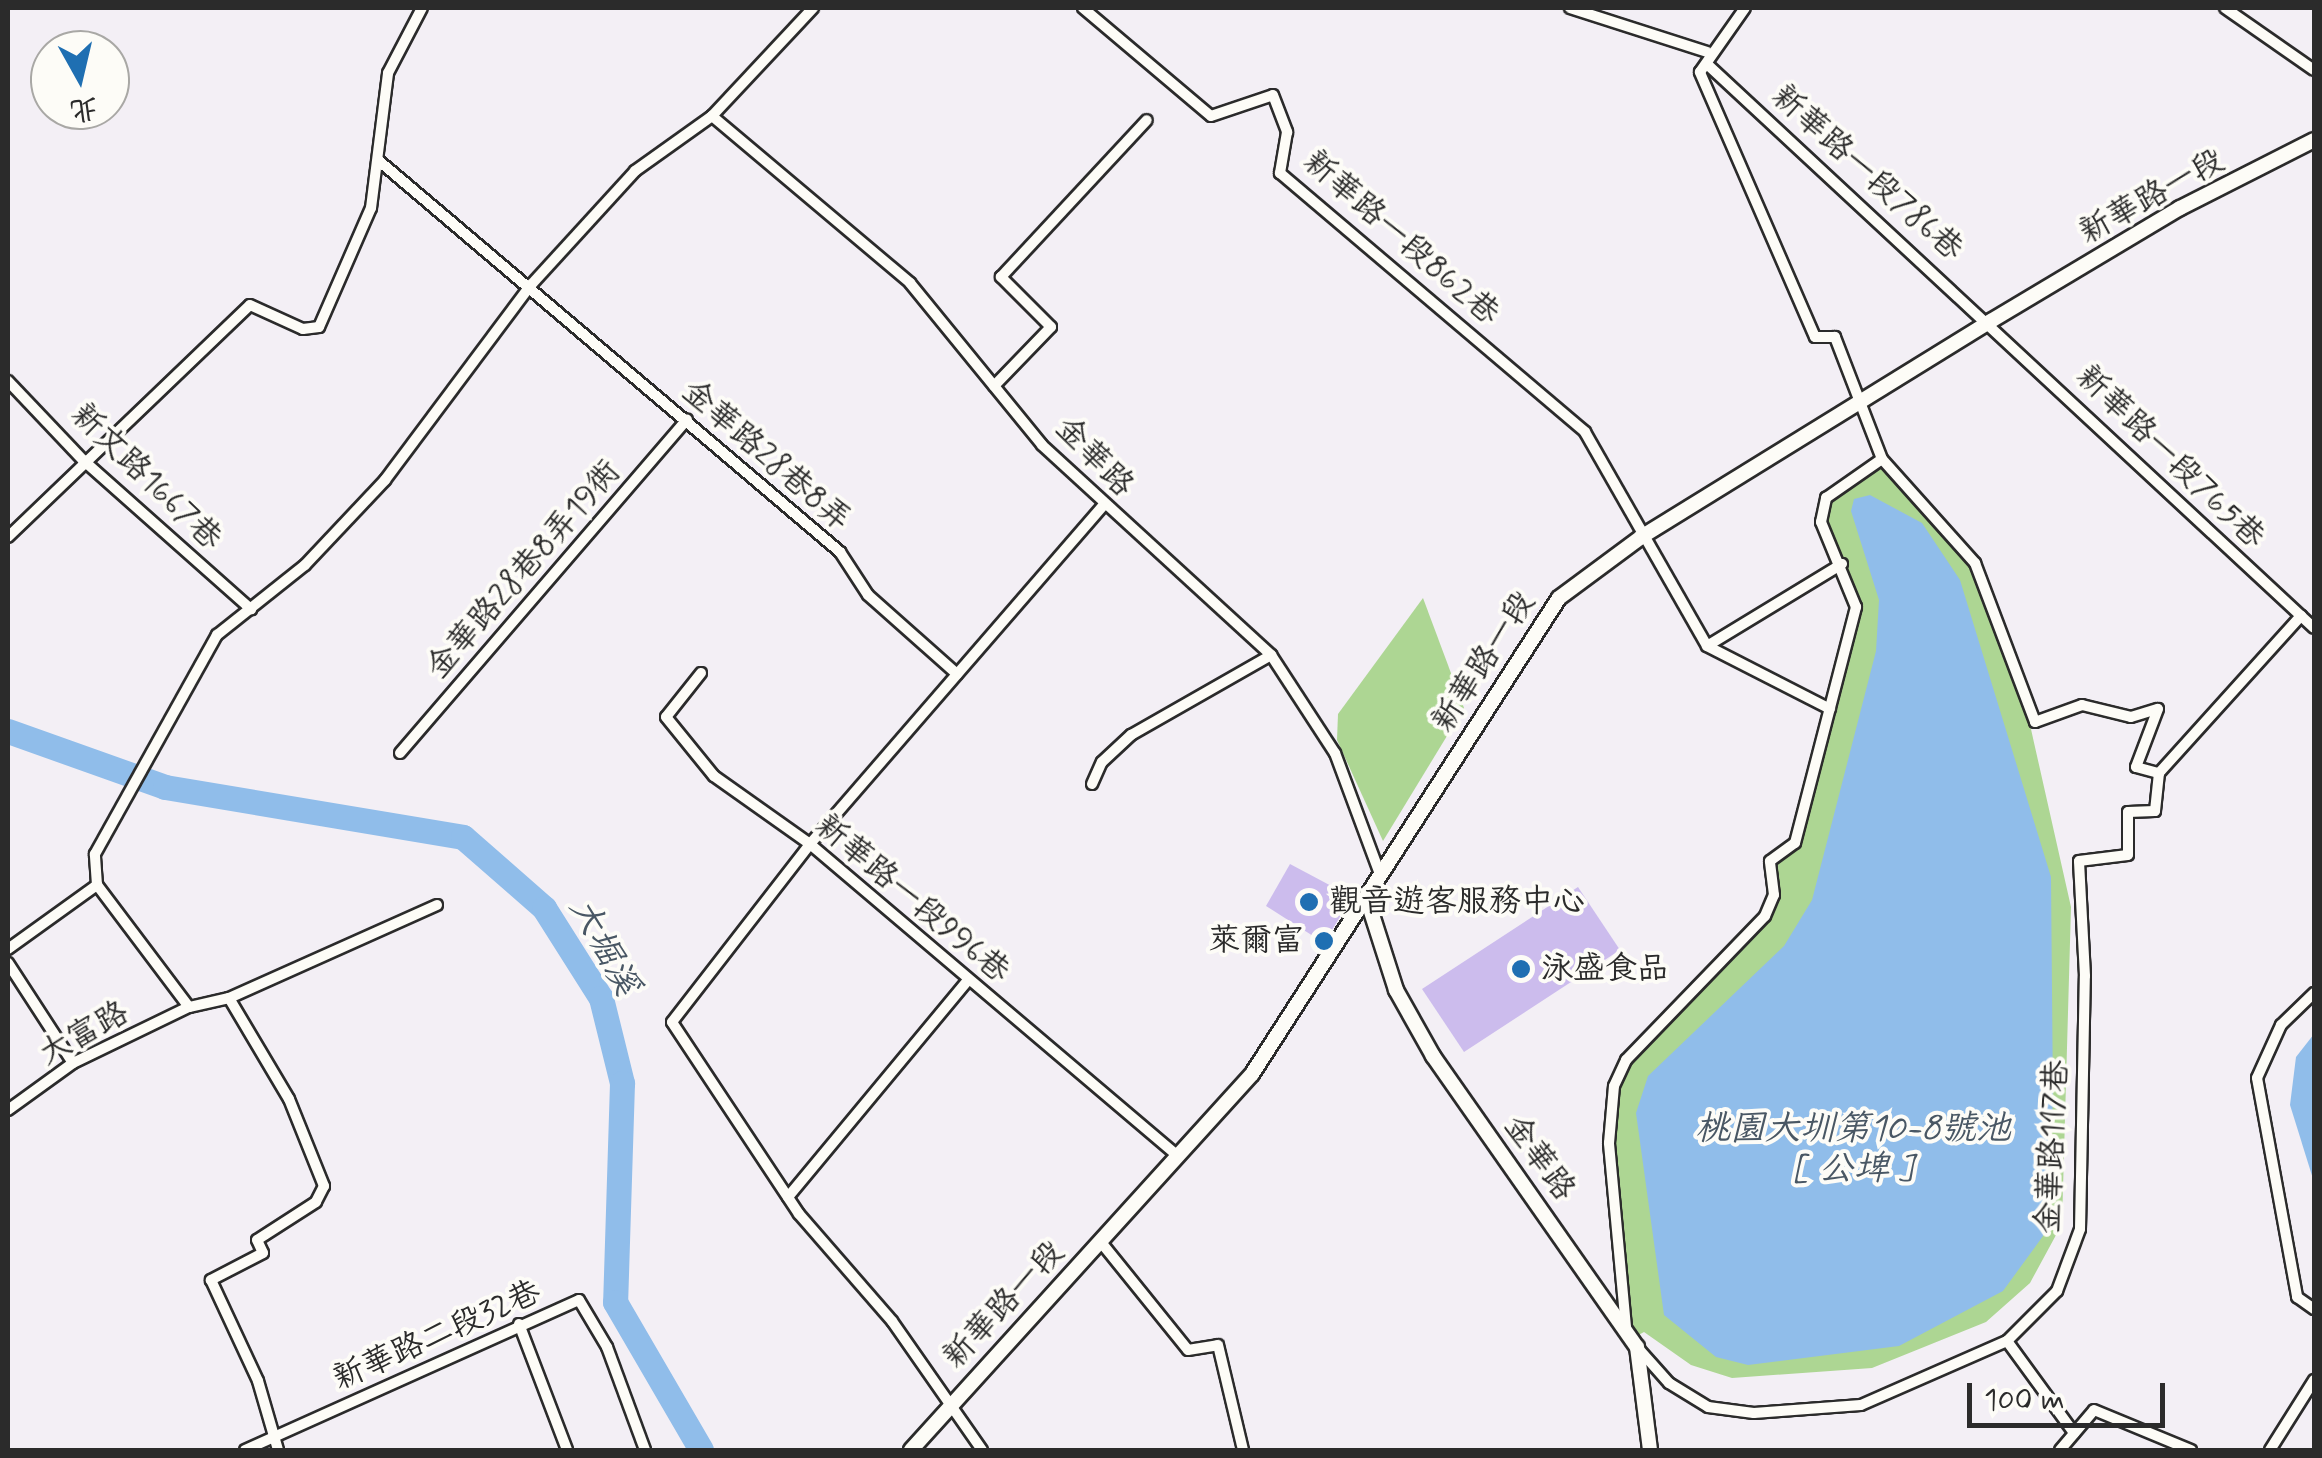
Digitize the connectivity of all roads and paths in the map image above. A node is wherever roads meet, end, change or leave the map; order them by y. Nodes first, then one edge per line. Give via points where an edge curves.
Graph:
1 (422, 8) edge
2 (813, 8) edge
3 (1082, 8) edge
4 (1570, 8) edge
5 (1745, 8) edge
6 (2225, 8) edge
7 (1707, 58) junction
8 (2314, 70) edge
9 (712, 116) junction
10 (1147, 120) dead end
11 (2314, 140) edge
12 (378, 160) junction
13 (532, 285) junction
14 (1991, 321) junction
15 (8, 381) edge
16 (994, 386) junction
17 (1857, 406) junction
18 (687, 419) junction
19 (1882, 459) junction
20 (83, 460) junction
21 (1102, 506) junction
22 (8, 536) edge
23 (1641, 537) junction
24 (1842, 564) junction
25 (250, 609) junction
26 (2301, 616) junction
27 (2314, 628) edge
28 (1707, 646) junction
29 (1270, 656) junction
30 (701, 673) dead end
31 (957, 674) junction
32 (1830, 709) junction
33 (400, 753) dead end
34 (2159, 773) junction
35 (1092, 784) dead end
36 (810, 844) junction
37 (1380, 874) junction
38 (97, 884) junction
39 (1366, 899) junction
40 (437, 905) dead end
41 (8, 949) edge
42 (8, 964) edge
43 (968, 980) junction
44 (2314, 993) edge
45 (229, 998) junction
46 (189, 1007) junction
47 (73, 1063) junction
48 (8, 1110) edge
49 (1178, 1156) junction
50 (788, 1196) junction
51 (1100, 1240) junction
52 (2314, 1309) edge
53 (520, 1324) junction
54 (1626, 1327) junction
55 (2008, 1341) junction
56 (1637, 1347) junction
57 (2314, 1380) edge
58 (947, 1407) junction
59 (2074, 1433) junction
60 (274, 1437) junction
61 (246, 1450) edge
62 (278, 1450) edge
63 (567, 1450) edge
64 (645, 1450) edge
65 (911, 1450) edge
66 (982, 1450) edge
67 (1243, 1450) edge
68 (1650, 1450) edge
69 (2060, 1450) edge
70 (2191, 1450) edge
71 (2270, 1450) edge

1 - 12 street via 388,72
2 - 9 street
3 - 23 street, 新華路一段862巷 via 1211,116 1273,95 1287,132 1280,173 1586,432
4 - 7 street, 新華路一段786巷
5 - 7 street
6 - 8 street
7 - 14 street, 新華路一段786巷
7 - 17 street via 1700,72 1815,337 1835,337
9 - 13 street via 635,171
9 - 16 street, 金華路 via 910,283
10 - 16 street via 1001,277 1050,327
11 - 14 street, 新華路一段 via 2180,208
12 - 13 street, 金華路28巷8弄
12 - 20 street via 371,208 318,327 303,330 250,306
13 - 18 street, 金華路28巷8弄
13 - 25 street via 385,480
14 - 17 street, 新華路一段
14 - 26 street, 新華路一段765巷
15 - 20 street, 新文路1667巷
16 - 21 street, 金華路
17 - 19 street
17 - 23 street, 新華路一段
18 - 31 street, 金華路28巷8弄 via 840,552 868,595
18 - 33 street, 金華路28巷8弄19衖
19 - 24 street via 1826,498 1820,522
19 - 34 street via 1975,563 2035,722 2082,704 2131,716 2158,709 2136,767
20 - 22 street
20 - 25 street, 新文路1667巷
21 - 29 street, 金華路
21 - 31 street
23 - 28 street
23 - 37 street, 新華路一段 via 1559,598
24 - 28 street
24 - 32 street via 1856,607
25 - 38 street via 217,636 160,732 94,854
26 - 27 street, 新華路一段765巷
26 - 34 street
28 - 32 street
29 - 35 street via 1131,735 1102,762
29 - 37 street, 金華路 via 1336,753
30 - 36 street, 新華路一段996巷 via 666,717 714,776
31 - 36 street
32 - 54 street via 1795,843 1770,861 1774,895 1766,916 1626,1060 1614,1086 1609,1144
34 - 55 street, 金華路117巷 via 2155,810 2128,812 2128,855 2079,861 2086,976 2080,1229 2057,1290
36 - 43 street, 新華路一段996巷
36 - 50 street via 672,1022
37 - 39 street, 新華路一段
38 - 41 street
38 - 46 street
39 - 49 street, 新華路一段 via 1252,1074
39 - 54 street, 金華路 via 1396,990 1432,1056
40 - 45 street, 大富路
42 - 47 street
43 - 49 street, 新華路一段996巷
43 - 50 street
44 - 52 street via 2281,1026 2258,1078 2297,1297
45 - 46 street, 大富路
45 - 60 street via 289,1100 324,1186 316,1202 258,1240 263,1253 211,1280
46 - 47 street, 大富路
47 - 48 street, 大富路
49 - 51 street, 新華路一段
50 - 58 street via 892,1321
51 - 58 street, 新華路一段
51 - 67 street via 1188,1350 1218,1345
53 - 60 street, 新華路二段32巷
53 - 63 street
53 - 64 street, 新華路二段32巷 via 579,1300 607,1347
54 - 56 street, 金華路
55 - 56 street, 金華路117巷 via 1861,1405 1754,1414 1708,1407 1669,1383
55 - 59 street
56 - 68 street, 金華路
57 - 71 street
58 - 65 street, 新華路一段
58 - 66 street
59 - 69 street
59 - 70 street via 2094,1410
60 - 61 street, 新華路二段32巷
60 - 62 street

